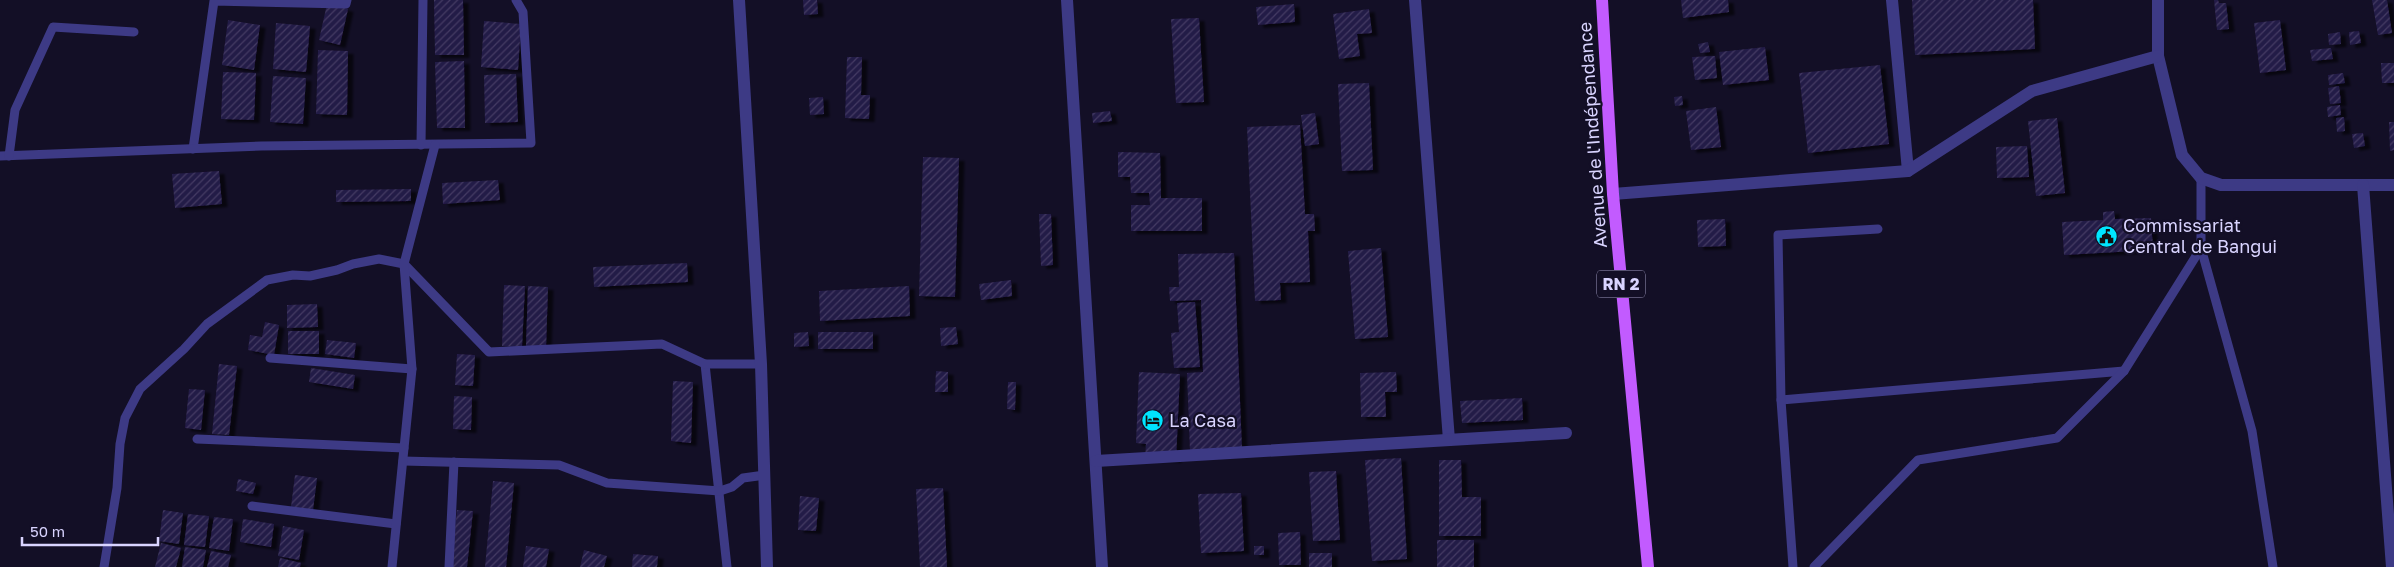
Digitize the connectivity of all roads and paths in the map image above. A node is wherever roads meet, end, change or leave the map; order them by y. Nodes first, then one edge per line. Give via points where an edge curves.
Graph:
1 (347, 0) edge
2 (423, 0) edge
3 (516, 0) edge
4 (739, 0) edge
5 (1067, 0) edge
6 (1415, 0) edge
7 (1602, 0) edge
8 (1892, 0) edge
9 (2158, 0) edge
10 (134, 32) dead end
11 (2158, 56) junction
12 (421, 145) junction
13 (434, 145) junction
14 (193, 149) junction
15 (5, 156) edge
16 (1908, 171) junction
17 (2201, 178) junction
18 (2363, 185) junction
19 (2394, 185) edge
20 (1613, 194) junction
21 (1878, 229) dead end
22 (2201, 248) junction
23 (404, 264) junction
24 (270, 358) dead end
25 (705, 364) junction
26 (761, 364) junction
27 (412, 369) junction
28 (2124, 371) junction
29 (1781, 400) junction
30 (1566, 433) dead end
31 (197, 438) dead end
32 (1448, 440) junction
33 (404, 448) junction
34 (403, 461) junction
35 (1096, 461) junction
36 (454, 462) junction
37 (766, 475) junction
38 (720, 491) junction
39 (252, 506) dead end
40 (396, 524) junction
41 (104, 567) edge
42 (392, 567) edge
43 (449, 567) edge
44 (727, 567) edge
45 (767, 567) edge
46 (1102, 567) edge
47 (1648, 567) edge
48 (1793, 567) edge
49 (1814, 567) edge
50 (2272, 567) edge
51 (2392, 567) edge

1 - 14 lane via 346,4 214,1
2 - 12 lane
3 - 13 lane via 523,12 531,142
4 - 26 street
5 - 35 street
6 - 32 street
7 - 20 main road, Avenue de l'Indépendance / RN 2
8 - 16 street
9 - 11 street
10 - 15 lane via 54,27 15,110
11 - 16 street via 2032,91
11 - 17 street via 2182,155
12 - 13 lane
12 - 14 lane
13 - 23 lane
14 - 15 lane
16 - 20 street
17 - 18 street via 2221,186
17 - 22 lane
18 - 19 street
18 - 51 street
20 - 47 main road, Avenue de l'Indépendance / RN 2
21 - 29 lane via 1778,235
22 - 28 lane
22 - 50 lane via 2252,431
23 - 25 lane via 489,352 662,344
23 - 27 lane
23 - 41 lane via 379,259 310,276 293,275 267,280 207,324 140,389 128,410 123,428
24 - 27 lane
25 - 26 lane
25 - 38 lane
26 - 37 street
27 - 33 lane
28 - 29 lane
28 - 49 lane via 2057,438 1918,460
29 - 48 lane
30 - 32 street
31 - 33 lane
32 - 35 street
33 - 34 lane
34 - 36 lane
34 - 40 lane
35 - 46 street
36 - 38 lane via 559,465 607,483
36 - 43 lane
37 - 38 lane via 743,478
37 - 45 street
38 - 44 lane
39 - 40 lane
40 - 42 lane

